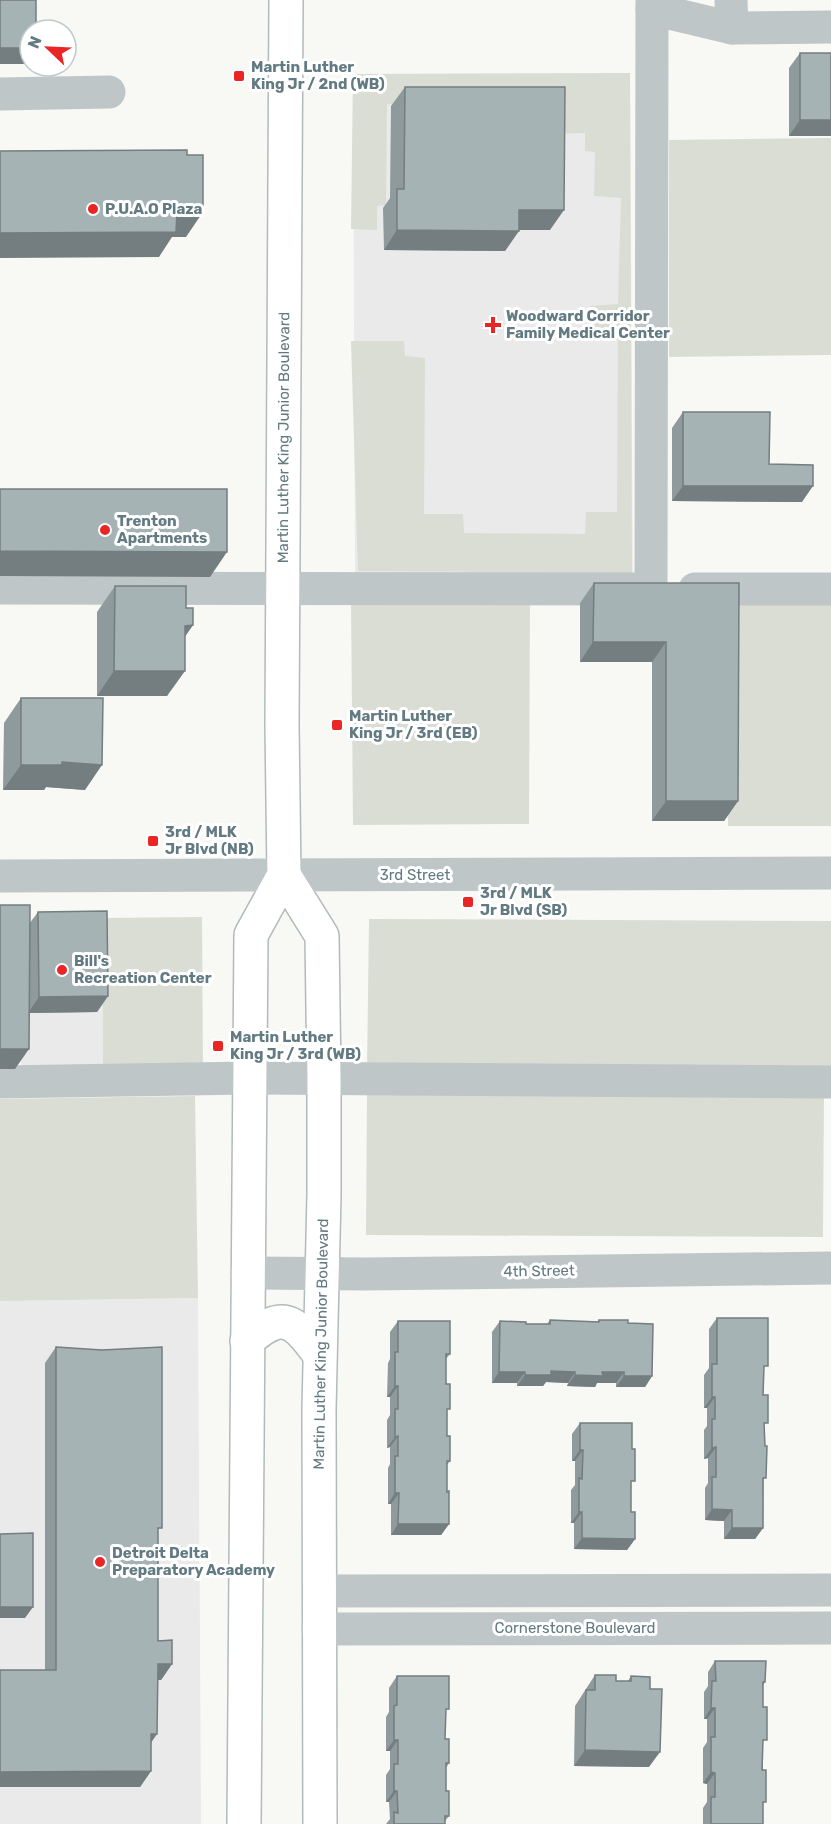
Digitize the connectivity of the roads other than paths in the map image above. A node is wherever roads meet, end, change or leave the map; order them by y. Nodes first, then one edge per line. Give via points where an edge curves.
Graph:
1 (286, 0) edge
2 (652, 5) edge
3 (732, 14) edge
4 (831, 27) edge
5 (109, 93) dead end
6 (0, 94) edge
7 (284, 587) junction
8 (0, 588) edge
9 (651, 589) junction
10 (831, 589) edge
11 (831, 873) edge
12 (284, 875) junction
13 (0, 876) edge
14 (249, 1078) junction
15 (324, 1079) junction
16 (0, 1082) edge
17 (831, 1082) edge
18 (831, 1268) edge
19 (247, 1273) junction
20 (322, 1273) junction
21 (247, 1341) junction
22 (319, 1354) junction
23 (320, 1590) junction
24 (831, 1590) edge
25 (831, 1628) edge
26 (318, 1629) junction
27 (244, 1824) edge
28 (320, 1824) edge

1 - 7 main road, Martin Luther King Junior Boulevard
2 - 3 street
2 - 9 street
3 - 4 street
5 - 6 street
7 - 8 street
7 - 9 street
7 - 12 main road, Martin Luther King Junior Boulevard
9 - 10 street
11 - 12 street, 3rd Street
12 - 13 street, 3rd Street
12 - 14 main road, Martin Luther King Junior Boulevard via 251,935
12 - 15 main road, Martin Luther King Junior Boulevard via 322,936
14 - 15 street
14 - 16 street
14 - 19 main road, Martin Luther King Junior Boulevard
15 - 17 street
15 - 20 main road, Martin Luther King Junior Boulevard
18 - 20 street, 4th Street
19 - 20 street, 4th Street
19 - 21 main road, Martin Luther King Junior Boulevard
20 - 22 main road, Martin Luther King Junior Boulevard
21 - 22 main road via 263,1327 281,1321 292,1324
21 - 27 main road, Martin Luther King Junior Boulevard
22 - 23 main road, Martin Luther King Junior Boulevard
23 - 24 street
23 - 26 main road, Martin Luther King Junior Boulevard
25 - 26 street, Cornerstone Boulevard
26 - 28 main road, Martin Luther King Junior Boulevard

